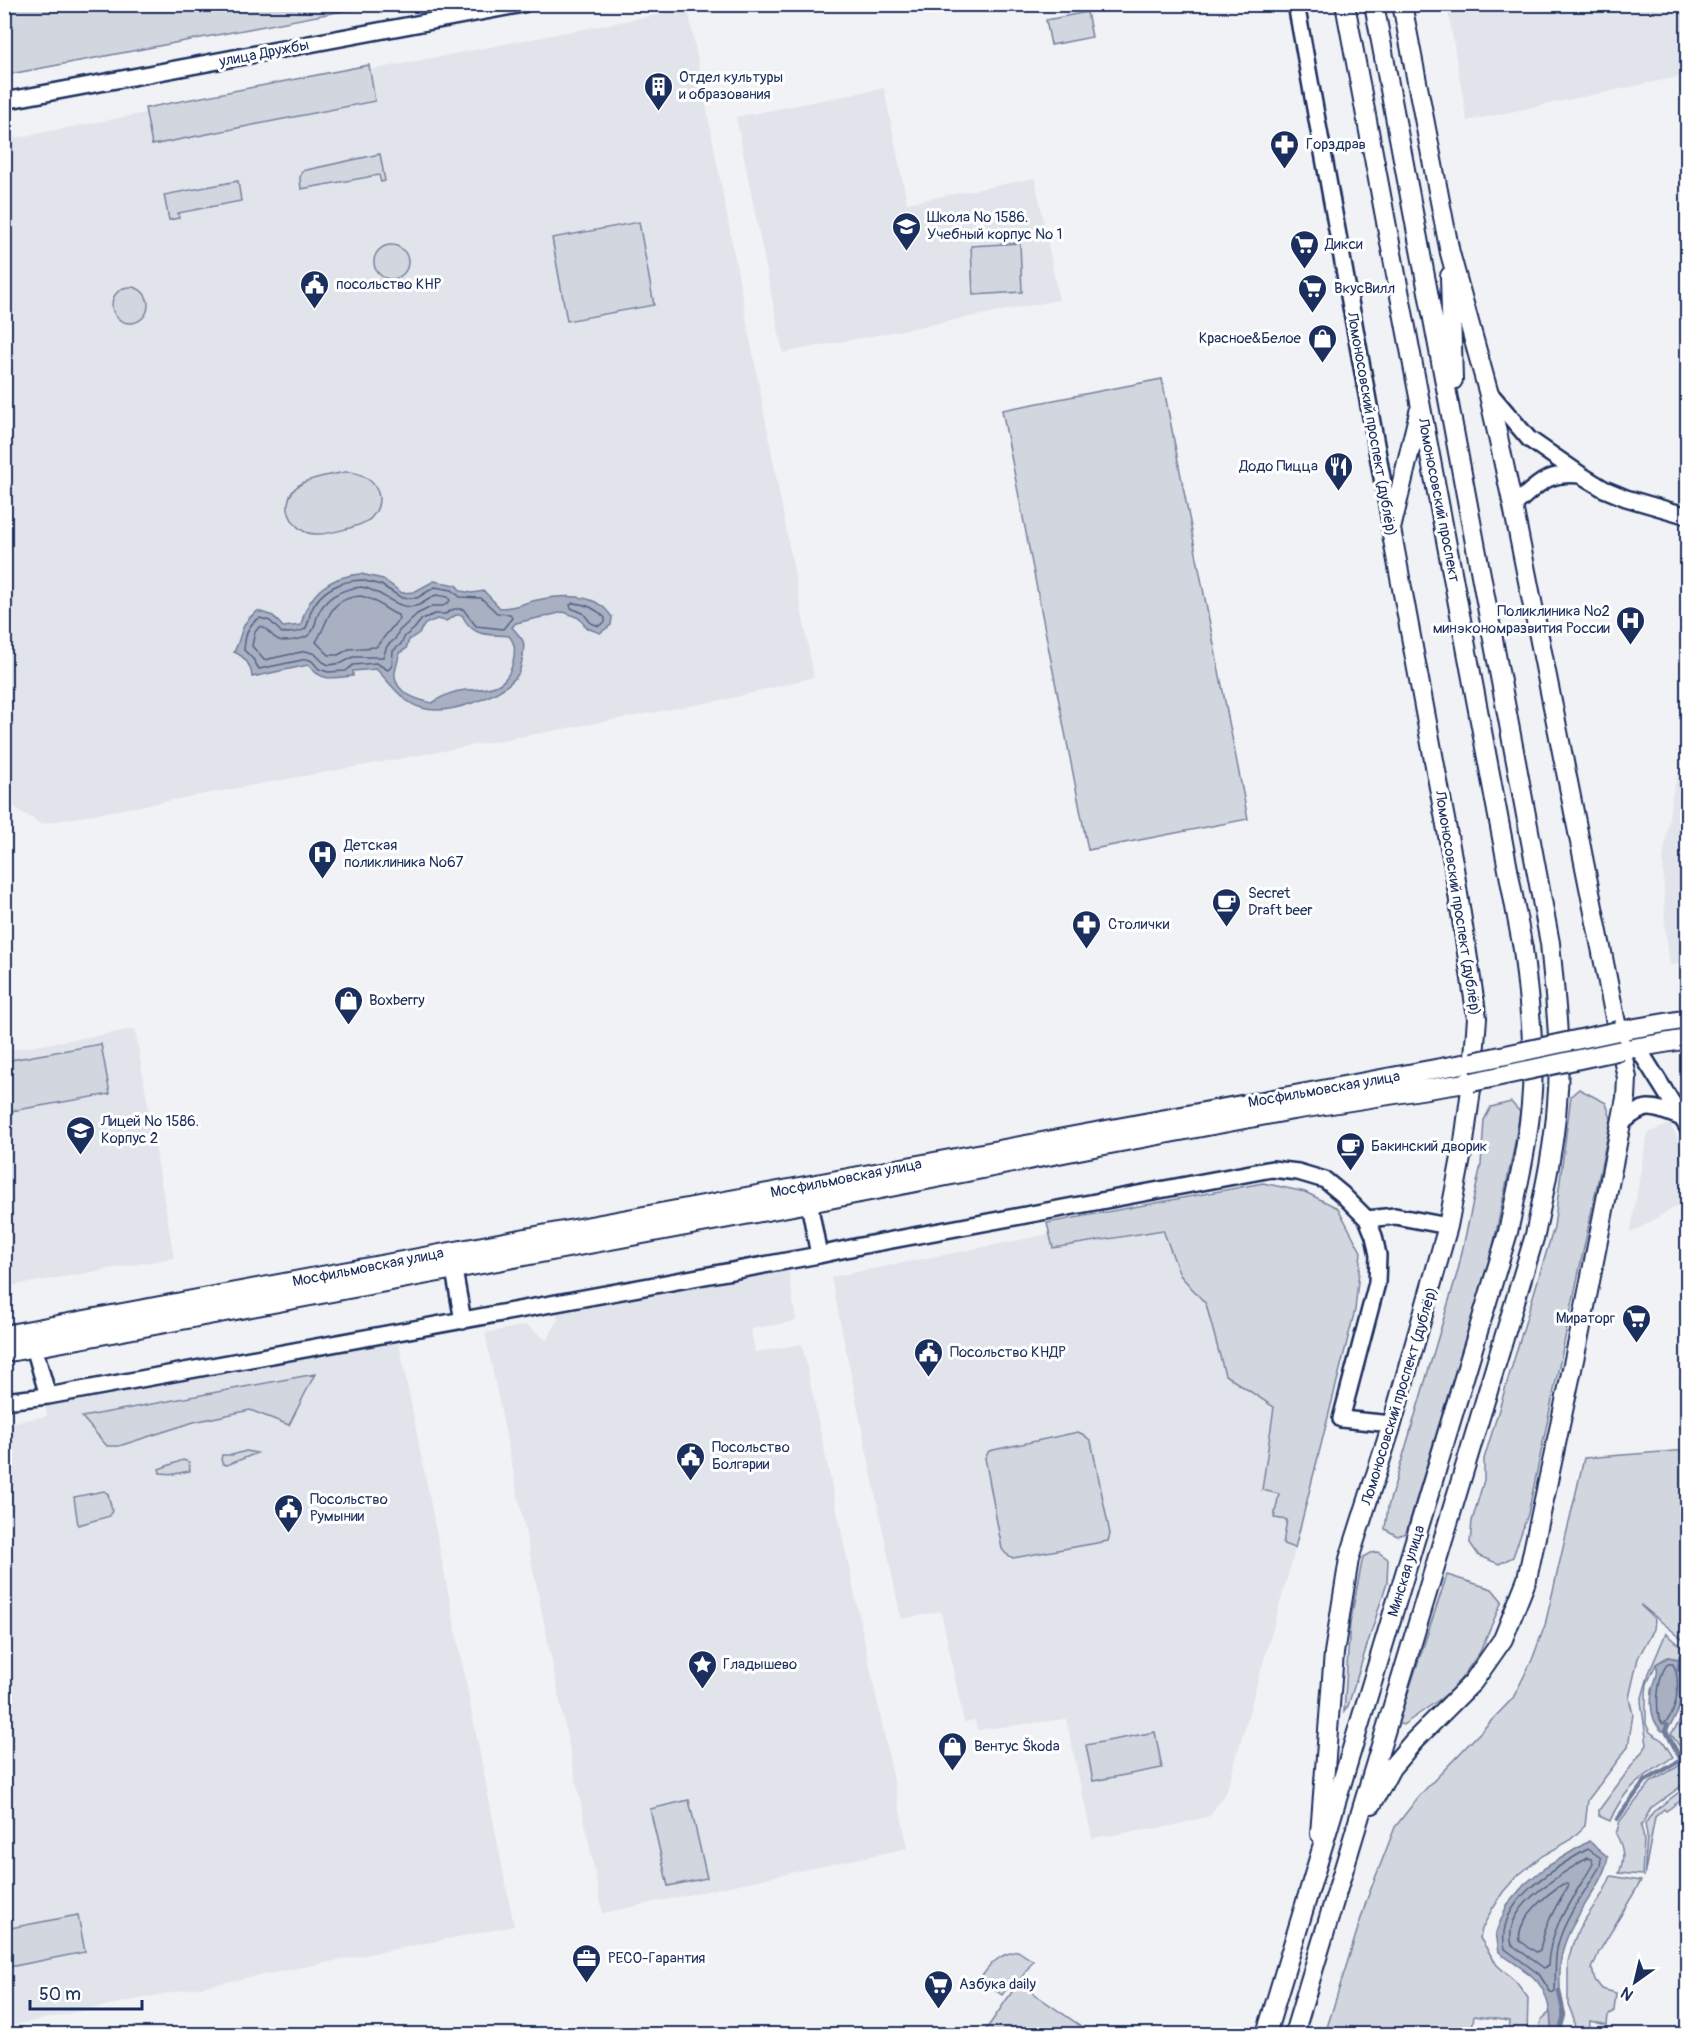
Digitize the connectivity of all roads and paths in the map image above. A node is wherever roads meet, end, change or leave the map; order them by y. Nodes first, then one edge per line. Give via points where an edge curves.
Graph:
1 (523, 4) edge
2 (1296, 4) edge
3 (1345, 4) edge
4 (1374, 4) edge
5 (1402, 4) edge
6 (4, 101) edge
7 (1450, 253) junction
8 (1488, 391) junction
9 (1421, 405) junction
10 (1455, 435) junction
11 (1581, 475) junction
12 (1513, 506) junction
13 (1688, 516) edge
14 (1391, 529) junction
15 (1688, 1019) edge
16 (1618, 1031) junction
17 (1688, 1039) edge
18 (1630, 1049) junction
19 (1473, 1062) junction
20 (1472, 1082) junction
21 (1531, 1104) joint
22 (1557, 1104) joint
23 (1684, 1123) edge
24 (1621, 1124) junction
25 (809, 1203) junction
26 (1367, 1219) junction
27 (1449, 1226) junction
28 (577, 1238) junction
29 (819, 1256) junction
30 (454, 1270) junction
31 (339, 1282) junction
32 (464, 1321) junction
33 (4, 1335) edge
34 (34, 1347) junction
35 (4, 1353) edge
36 (48, 1396) junction
37 (4, 1401) edge
38 (1392, 1424) junction
39 (1318, 1867) junction
40 (1344, 1869) junction
41 (1266, 2034) edge
42 (1294, 2034) edge

1 - 6 street, улица Дружбы
2 - 14 street, Ломоносовский проспект (дублёр)
3 - 9 main road, Ломоносовский проспект
4 - 10 main road, Ломоносовский проспект
5 - 7 main road
7 - 8 main road
7 - 10 main road
8 - 11 street via 1529,439
8 - 12 main road
9 - 14 main road
9 - 21 main road, Ломоносовский проспект via 1523,949 1531,1021
10 - 22 main road, Ломоносовский проспект via 1550,943 1557,1018
11 - 12 street via 1545,478
11 - 13 street via 1626,498
12 - 16 main road
14 - 19 main road, Ломоносовский проспект (дублёр) via 1458,891 1477,1018
15 - 16 main road, Мосфильмовская улица
16 - 18 main road
16 - 19 main road, Мосфильмовская улица, bridge
17 - 18 main road, Мосфильмовская улица
18 - 20 main road, Мосфильмовская улица, bridge
18 - 23 street
18 - 24 main road
19 - 20 main road, Ломоносовский проспект (дублёр)
19 - 28 main road, Мосфильмовская улица
20 - 25 main road, Мосфильмовская улица via 1293,1110
20 - 27 main road, Ломоносовский проспект (дублёр)
21 - 39 main road, Минская улица via 1508,1232
22 - 40 main road, Минская улица via 1549,1170 1535,1235
23 - 24 street via 1660,1110 1643,1108
24 - 40 main road via 1527,1579 1503,1639 1473,1682 1391,1768
25 - 28 main road, Мосфильмовская улица
25 - 29 street
26 - 27 street via 1395,1216
26 - 29 street via 1325,1180 1272,1169
26 - 38 street via 1378,1255 1377,1283 1341,1419
27 - 38 main road, Ломоносовский проспект (дублёр)
28 - 30 main road, Мосфильмовская улица
28 - 31 main road, Мосфильмовская улица
29 - 32 street
30 - 31 main road, Мосфильмовская улица
30 - 32 street
31 - 33 main road, Мосфильмовская улица
31 - 34 main road, Мосфильмовская улица
32 - 36 street
34 - 35 main road, Мосфильмовская улица
34 - 36 street
36 - 37 street
38 - 39 main road, Ломоносовский проспект (дублёр) via 1349,1559 1334,1653
39 - 41 main road, Минская улица
40 - 42 main road, Минская улица

